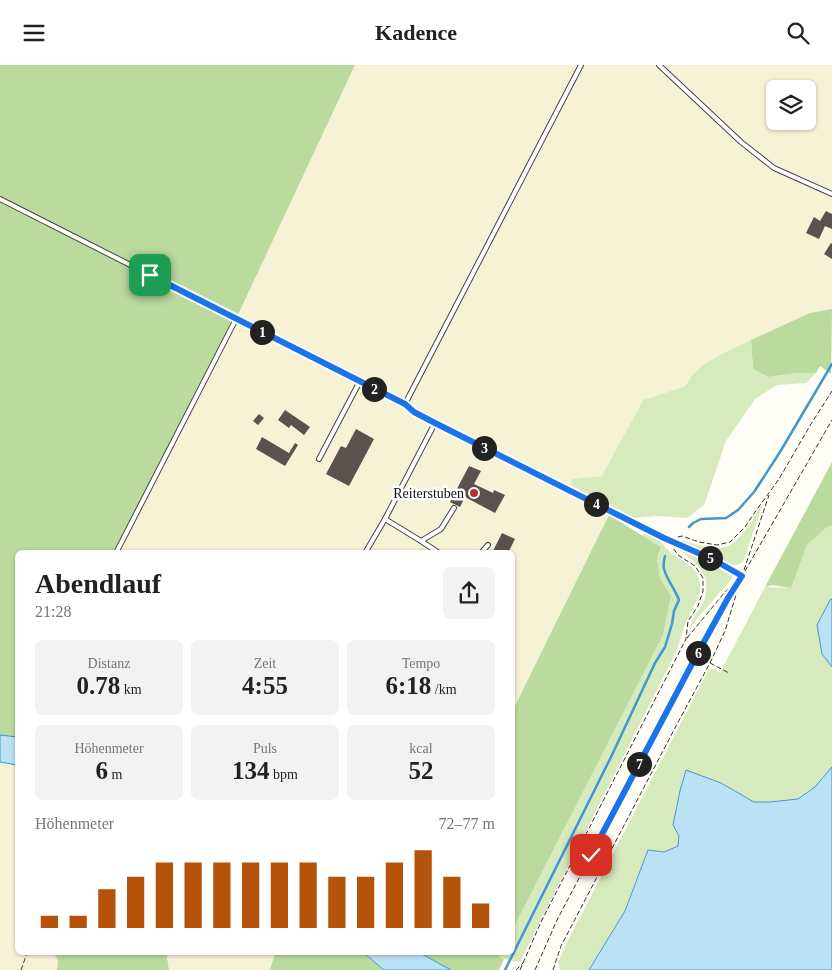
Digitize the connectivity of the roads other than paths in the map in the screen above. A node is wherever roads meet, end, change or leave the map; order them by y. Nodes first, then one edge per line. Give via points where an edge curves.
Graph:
1 (581, 65) edge
2 (659, 65) edge
3 (832, 194) edge
4 (0, 199) edge
5 (236, 319) junction
6 (360, 381) junction
7 (405, 404) junction
8 (435, 423) junction
9 (319, 459) dead end
10 (454, 508) dead end
11 (385, 519) junction
12 (420, 541) junction
13 (488, 545) dead end
14 (118, 550) edge
15 (367, 550) edge
16 (434, 550) edge
17 (484, 550) edge
18 (742, 576) road end

1 - 7 lane
2 - 3 lane via 740,143 774,168
4 - 5 lane
5 - 6 lane
5 - 14 lane
6 - 7 lane
6 - 9 lane
7 - 8 lane
8 - 11 lane
8 - 18 lane
10 - 12 lane via 440,529
11 - 12 lane
11 - 15 lane
12 - 16 lane
13 - 17 lane

